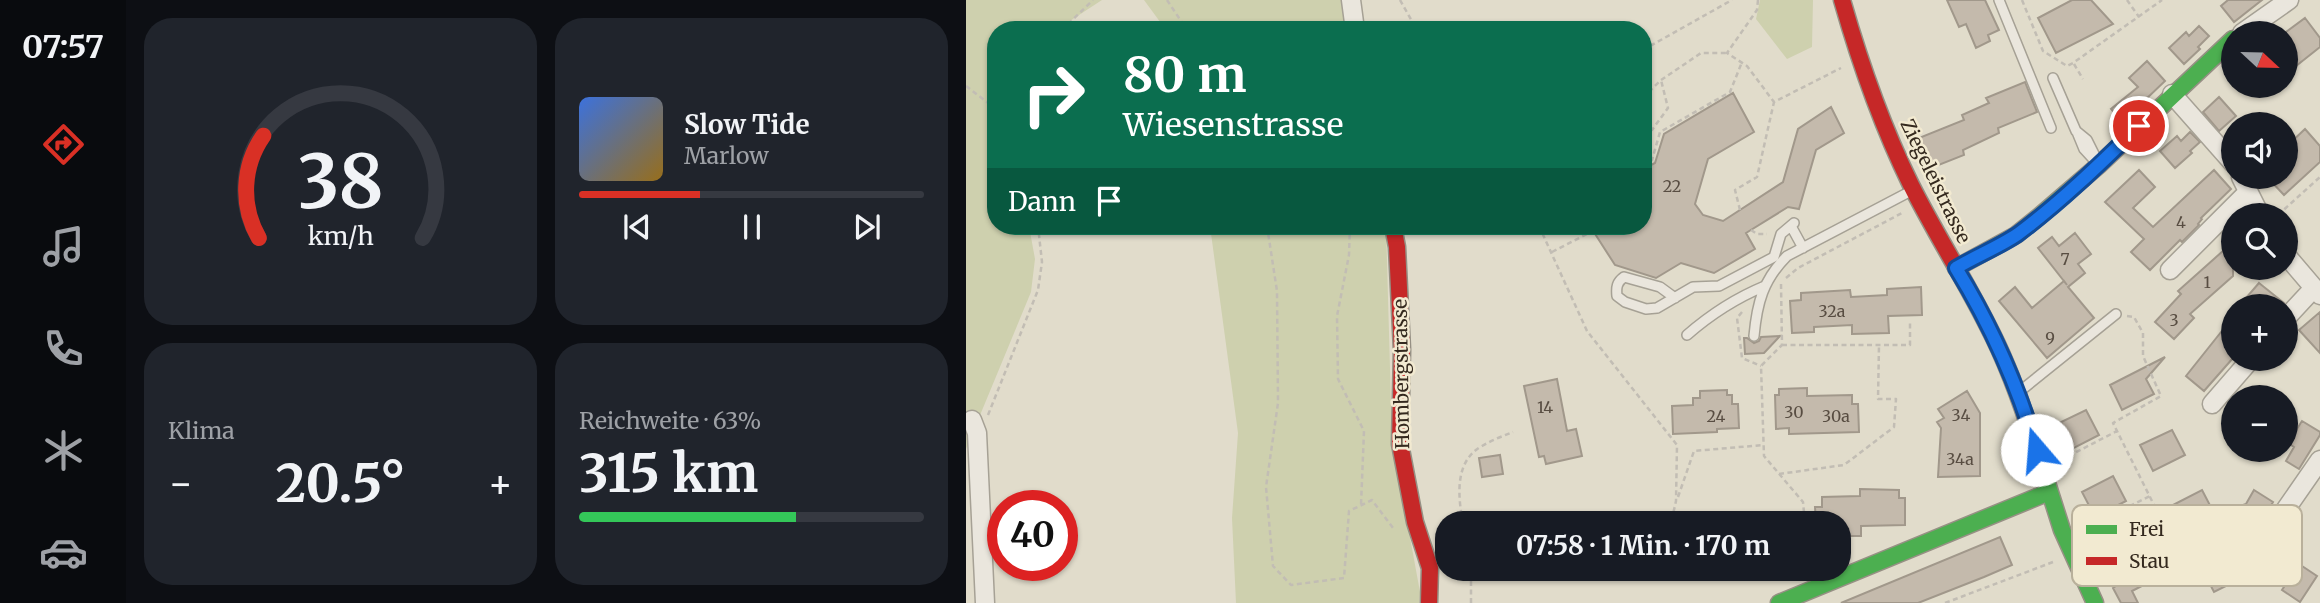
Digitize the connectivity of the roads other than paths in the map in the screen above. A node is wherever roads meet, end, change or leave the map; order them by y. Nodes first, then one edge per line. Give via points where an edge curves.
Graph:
1 (1351, 0) edge
2 (1842, 0) edge
3 (1999, 0) edge
4 (2289, 0) edge
5 (1354, 21) edge
6 (2259, 21) edge
7 (2221, 50) edge
8 (2053, 78) dead end
9 (2172, 94) junction
10 (2051, 128) dead end
11 (2221, 149) edge
12 (2099, 165) junction
13 (2241, 189) edge
14 (1914, 190) junction
15 (1394, 235) edge
16 (1803, 248) junction
17 (1774, 257) junction
18 (1956, 268) junction
19 (2298, 269) edge
20 (2170, 270) dead end
21 (1772, 271) junction
22 (1765, 286) junction
23 (2317, 291) edge
24 (1675, 298) junction
25 (2298, 308) edge
26 (2116, 314) road end
27 (1687, 335) dead end
28 (1754, 336) dead end
29 (2241, 371) edge
30 (2018, 393) junction
31 (2212, 404) dead end
32 (975, 426) road end
33 (2320, 460) edge
34 (2049, 492) junction
35 (2289, 505) edge
36 (2072, 556) edge
37 (1430, 568) junction
38 (2087, 586) edge
39 (985, 603) edge
40 (1429, 603) edge
41 (1441, 603) edge
42 (1779, 603) edge
43 (2095, 603) edge

1 - 5 street
2 - 14 street, Ziegeleistrasse via 1875,102
3 - 10 lane
4 - 6 street
7 - 9 street
8 - 12 lane via 2076,131 2087,139
9 - 11 street
9 - 12 street
12 - 18 street via 2016,235
13 - 20 street
14 - 16 lane
14 - 18 street, Ziegeleistrasse
15 - 37 street, Hombergstrasse via 1402,350 1400,444 1415,522
16 - 17 lane via 1792,225 1781,234
16 - 21 lane
17 - 21 lane
17 - 24 lane via 1719,286 1693,287
18 - 30 street, Ziegeleistrasse via 1983,314
19 - 23 street
21 - 22 lane
22 - 27 lane via 1709,316
22 - 28 lane
23 - 25 street
24 - 24 lane via 1660,287 1624,277 1616,288 1625,302 1646,309
26 - 30 lane
29 - 31 street
30 - 34 street, Ziegeleistrasse
32 - 39 street
33 - 35 street
34 - 36 street, Ziegeleistrasse
34 - 42 street
37 - 40 street, Hombergstrasse
37 - 41 street
38 - 43 street, Ziegeleistrasse

